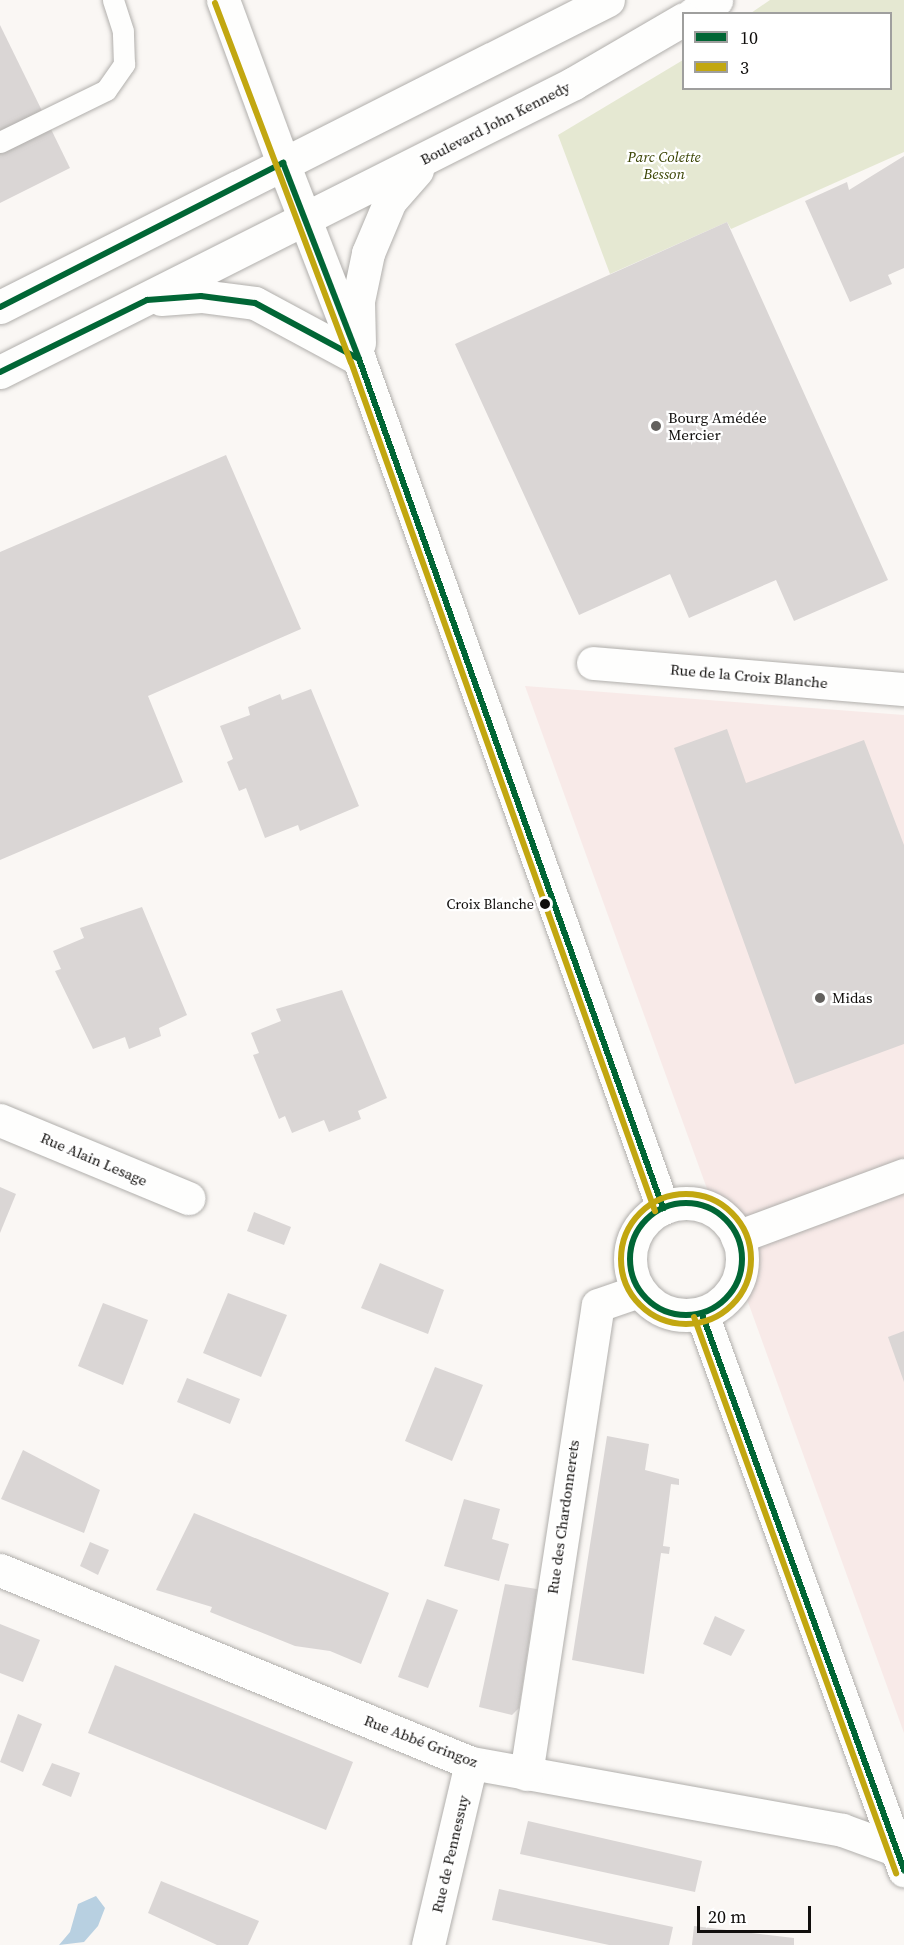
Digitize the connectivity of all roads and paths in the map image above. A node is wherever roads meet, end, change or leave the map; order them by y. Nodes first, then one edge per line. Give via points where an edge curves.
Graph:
1 (113, 0) edge
2 (223, 0) edge
3 (608, 0) edge
4 (716, 0) edge
5 (696, 12) edge
6 (682, 20) edge
7 (0, 142) edge
8 (428, 157) junction
9 (283, 163) junction
10 (304, 222) junction
11 (147, 300) junction
12 (0, 307) edge
13 (359, 359) junction
14 (0, 372) edge
15 (593, 663) dead end
16 (904, 689) edge
17 (0, 1120) edge
18 (904, 1175) edge
19 (188, 1198) dead end
20 (663, 1208) junction
21 (737, 1237) junction
22 (639, 1291) junction
23 (702, 1314) junction
24 (0, 1570) edge
25 (471, 1762) junction
26 (526, 1774) junction
27 (900, 1860) edge
28 (428, 1945) edge

1 - 7 lane via 123,31 124,64 106,90
2 - 9 main road
3 - 9 main road
4 - 5 main road
6 - 8 main road, Boulevard John Kennedy
8 - 10 main road, Boulevard John Kennedy
8 - 13 main road via 390,201 368,254 358,301
9 - 10 main road
9 - 12 main road
10 - 11 main road, Boulevard John Kennedy
10 - 13 main road
11 - 13 main road via 201,296 255,303
11 - 14 main road, Boulevard John Kennedy
13 - 20 main road
15 - 16 main road, Rue de la Croix Blanche
17 - 19 main road, Rue Alain Lesage
18 - 21 main road
20 - 21 main road via 680,1203 714,1210
20 - 22 main road via 649,1216 632,1244 632,1276
21 - 23 main road via 740,1275 732,1292
22 - 23 main road via 667,1313
22 - 26 main road, Rue des Chardonnerets via 598,1305
23 - 27 main road
24 - 25 main road, Rue Abbé Gringoz
25 - 26 main road, Rue Abbé Gringoz
25 - 28 main road, Rue de Pennessuy
26 - 27 main road, Rue Abbé Gringoz via 842,1830

